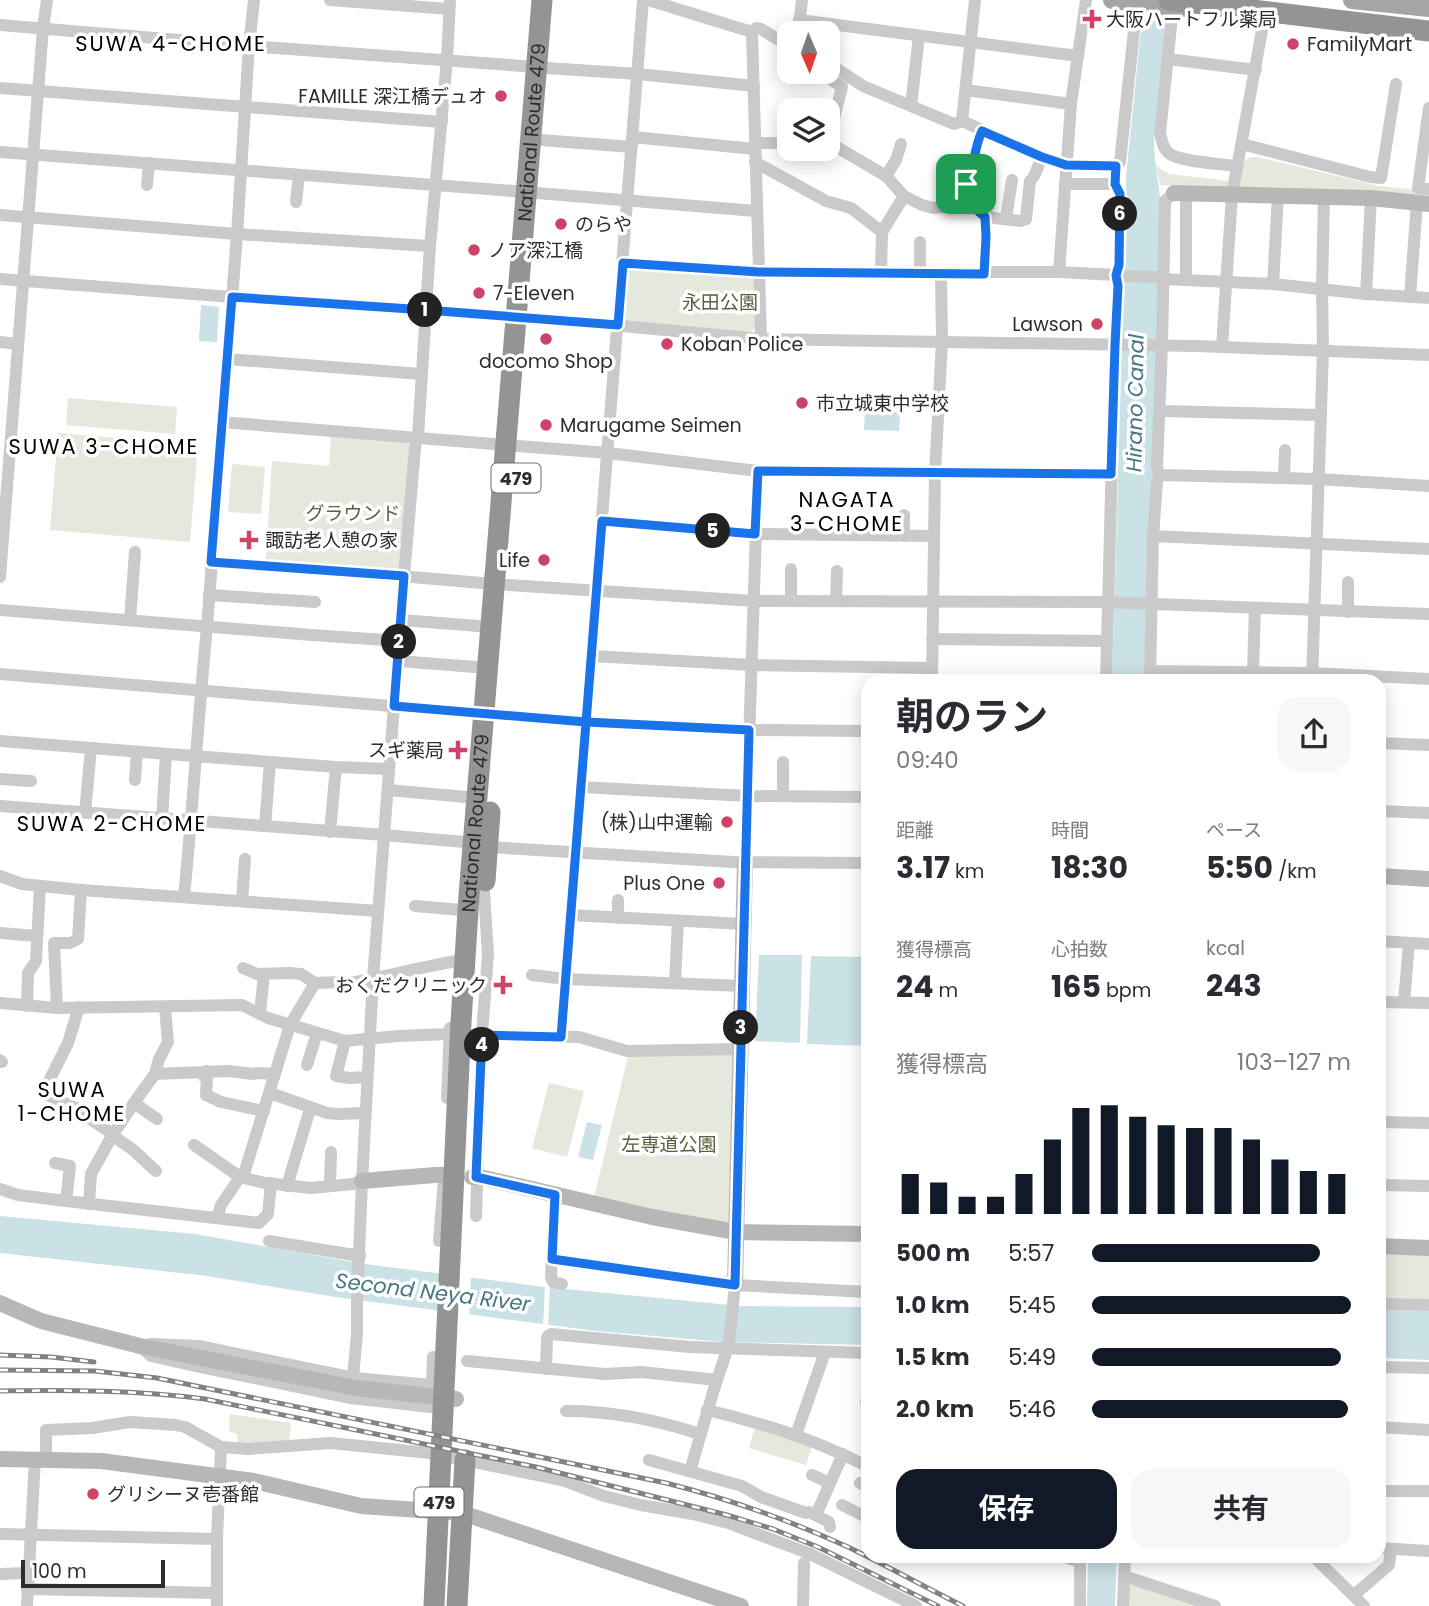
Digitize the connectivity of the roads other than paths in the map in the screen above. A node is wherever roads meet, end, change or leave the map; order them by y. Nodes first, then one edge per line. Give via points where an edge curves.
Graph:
1 (47, 0) edge
2 (254, 0) edge
3 (330, 0) edge
4 (542, 0) edge
5 (553, 0) edge
6 (645, 0) edge
7 (802, 0) edge
8 (975, 0) edge
9 (1086, 0) edge
10 (1112, 0) edge
11 (1279, 0) edge
12 (1346, 0) edge
13 (1352, 0) edge
14 (1140, 3) junction
15 (449, 5) edge
16 (1170, 5) edge
17 (1429, 8) edge
18 (1429, 18) edge
19 (1264, 19) junction
20 (800, 21) edge
21 (0, 25) edge
22 (43, 29) junction
23 (1342, 29) junction
24 (840, 30) edge
25 (1429, 31) edge
26 (752, 32) junction
27 (919, 36) junction
28 (777, 39) edge
29 (971, 42) junction
30 (1429, 42) edge
31 (249, 46) junction
32 (1078, 56) junction
33 (1168, 59) junction
34 (447, 60) junction
35 (541, 68) junction
36 (1256, 70) junction
37 (840, 71) edge
38 (638, 74) junction
39 (1396, 84) dead end
40 (754, 86) junction
41 (0, 88) edge
42 (966, 90) junction
43 (38, 92) junction
44 (1072, 104) junction
45 (911, 106) junction
46 (246, 107) junction
47 (1429, 108) edge
48 (962, 121) junction
49 (442, 122) junction
50 (982, 131) junction
51 (541, 140) junction
52 (633, 142) junction
53 (777, 144) edge
54 (901, 144) dead end
55 (1242, 144) junction
56 (840, 149) edge
57 (755, 151) junction
58 (0, 152) edge
59 (33, 154) junction
60 (1042, 157) junction
61 (149, 163) junction
62 (1066, 165) junction
63 (1116, 166) junction
64 (1237, 166) junction
65 (241, 170) junction
66 (299, 175) junction
67 (886, 176) junction
68 (1012, 180) dead end
69 (1065, 184) junction
70 (1115, 184) junction
71 (147, 185) dead end
72 (436, 186) junction
73 (1429, 189) edge
74 (531, 193) junction
75 (1180, 193) junction
76 (1232, 195) junction
77 (1278, 195) junction
78 (904, 196) junction
79 (1324, 197) junction
80 (963, 198) junction
81 (1371, 198) junction
82 (628, 201) junction
83 (296, 202) dead end
84 (1423, 203) edge
85 (756, 211) junction
86 (0, 215) edge
87 (28, 217) junction
88 (985, 217) junction
89 (1006, 218) junction
90 (882, 232) junction
91 (237, 234) junction
92 (920, 242) dead end
93 (430, 246) junction
94 (623, 263) junction
95 (759, 272) junction
96 (1059, 272) junction
97 (881, 273) junction
98 (920, 274) junction
99 (941, 274) junction
100 (984, 274) junction
101 (1119, 276) junction
102 (1161, 278) junction
103 (0, 279) edge
104 (1186, 279) junction
105 (23, 280) junction
106 (1226, 282) junction
107 (1273, 284) junction
108 (1322, 289) junction
109 (1366, 294) junction
110 (1410, 296) junction
111 (232, 297) junction
112 (1429, 298) edge
113 (426, 310) junction
114 (522, 317) junction
115 (618, 325) junction
116 (761, 339) junction
117 (942, 341) junction
118 (0, 342) edge
119 (18, 344) junction
120 (1117, 345) junction
121 (1161, 345) junction
122 (1222, 347) junction
123 (1323, 350) junction
124 (1429, 355) edge
125 (227, 359) junction
126 (421, 374) junction
127 (7, 406) edge
128 (1160, 411) junction
129 (1321, 415) junction
130 (222, 422) junction
131 (417, 437) junction
132 (512, 445) junction
133 (1285, 450) dead end
134 (608, 453) junction
135 (758, 471) junction
136 (935, 473) junction
137 (1111, 474) junction
138 (4, 475) edge
139 (1159, 475) junction
140 (1284, 478) junction
141 (1319, 479) junction
142 (1429, 486) edge
143 (904, 515) dead end
144 (602, 521) junction
145 (755, 534) junction
146 (904, 536) junction
147 (934, 536) junction
148 (1153, 536) junction
149 (1317, 544) junction
150 (1, 545) edge
151 (1429, 549) edge
152 (135, 552) dead end
153 (211, 562) junction
154 (791, 569) dead end
155 (837, 570) dead end
156 (404, 576) junction
157 (0, 577) edge
158 (1348, 582) dead end
159 (501, 585) junction
160 (597, 592) junction
161 (209, 595) junction
162 (754, 601) junction
163 (791, 601) junction
164 (836, 601) junction
165 (315, 602) dead end
166 (933, 602) junction
167 (1111, 603) junction
168 (1150, 603) junction
169 (1255, 608) junction
170 (0, 610) edge
171 (1314, 611) junction
172 (1348, 612) junction
173 (1429, 614) edge
174 (401, 620) junction
175 (130, 621) junction
176 (207, 627) junction
177 (491, 627) junction
178 (932, 639) junction
179 (399, 640) junction
180 (1107, 642) junction
181 (592, 656) junction
182 (398, 661) junction
183 (752, 665) junction
184 (488, 668) junction
185 (1253, 672) junction
186 (0, 674) edge
187 (914, 674) edge
188 (932, 674) edge
189 (1106, 674) edge
190 (1150, 674) edge
191 (1202, 674) edge
192 (1277, 674) edge
193 (1312, 674) edge
194 (1386, 678) edge
195 (1429, 678) edge
196 (201, 691) junction
197 (394, 706) junction
198 (491, 715) junction
199 (586, 722) junction
200 (749, 730) junction
201 (861, 731) edge
202 (0, 741) edge
203 (1386, 743) edge
204 (1429, 745) edge
205 (91, 748) junction
206 (137, 752) junction
207 (166, 754) junction
208 (196, 757) junction
209 (270, 762) junction
210 (783, 762) dead end
211 (336, 767) junction
212 (389, 769) junction
213 (0, 779) edge
214 (135, 780) dead end
215 (31, 781) dead end
216 (581, 787) junction
217 (388, 790) junction
218 (748, 796) junction
219 (783, 796) junction
220 (861, 797) edge
221 (477, 798) junction
222 (0, 806) edge
223 (1386, 811) edge
224 (85, 813) junction
225 (1429, 813) edge
226 (162, 819) junction
227 (192, 821) junction
228 (265, 826) junction
229 (330, 832) junction
230 (384, 835) junction
231 (480, 845) junction
232 (576, 852) junction
233 (245, 859) dead end
234 (745, 862) junction
235 (861, 863) edge
236 (0, 876) edge
237 (1386, 877) edge
238 (1429, 880) edge
239 (40, 886) junction
240 (81, 890) junction
241 (184, 897) junction
242 (472, 899) junction
243 (618, 900) dead end
244 (242, 901) junction
245 (415, 906) dead end
246 (378, 911) junction
247 (571, 915) junction
248 (618, 918) junction
249 (678, 921) junction
250 (744, 924) junction
251 (0, 933) edge
252 (37, 938) junction
253 (1386, 942) edge
254 (54, 943) junction
255 (1409, 943) junction
256 (1429, 944) edge
257 (466, 957) junction
258 (243, 968) dead end
259 (264, 974) junction
260 (532, 975) dead end
261 (373, 979) junction
262 (566, 979) junction
263 (315, 983) junction
264 (676, 983) junction
265 (742, 986) junction
266 (1386, 1002) edge
267 (0, 1003) edge
268 (1404, 1003) junction
269 (1429, 1003) edge
270 (27, 1006) junction
271 (79, 1007) junction
272 (165, 1007) junction
273 (57, 1008) junction
274 (260, 1013) junction
275 (290, 1025) junction
276 (317, 1033) junction
277 (450, 1034) junction
278 (482, 1035) junction
279 (561, 1037) junction
280 (369, 1038) junction
281 (345, 1041) junction
282 (740, 1049) junction
283 (307, 1065) dead end
284 (206, 1071) junction
285 (155, 1074) junction
286 (275, 1074) junction
287 (367, 1077) junction
288 (270, 1093) junction
289 (134, 1103) junction
290 (310, 1109) junction
291 (264, 1111) junction
292 (365, 1113) junction
293 (157, 1119) dead end
294 (1386, 1122) edge
295 (1429, 1123) edge
296 (113, 1135) junction
297 (194, 1145) dead end
298 (331, 1152) dead end
299 (55, 1163) dead end
300 (156, 1171) dead end
301 (446, 1175) junction
302 (242, 1177) junction
303 (474, 1177) junction
304 (362, 1181) junction
305 (271, 1183) junction
306 (1386, 1185) edge
307 (287, 1186) junction
308 (330, 1186) junction
309 (1429, 1186) edge
310 (0, 1189) edge
311 (555, 1195) junction
312 (66, 1201) junction
313 (89, 1204) junction
314 (476, 1216) dead end
315 (217, 1218) junction
316 (736, 1232) junction
317 (861, 1234) edge
318 (269, 1241) dead end
319 (439, 1241) dead end
320 (1386, 1246) edge
321 (1429, 1248) edge
322 (360, 1258) junction
323 (552, 1259) junction
324 (562, 1284) dead end
325 (861, 1292) edge
326 (734, 1293) junction
327 (0, 1303) edge
328 (1386, 1304) edge
329 (1429, 1306) edge
330 (140, 1346) junction
331 (728, 1347) junction
332 (825, 1352) junction
333 (861, 1353) edge
334 (437, 1357) dead end
335 (467, 1361) dead end
336 (1386, 1367) edge
337 (1429, 1368) edge
338 (546, 1369) junction
339 (354, 1378) junction
340 (716, 1380) junction
341 (444, 1394) junction
342 (351, 1398) junction
343 (707, 1409) junction
344 (566, 1411) dead end
345 (1386, 1427) edge
346 (1429, 1430) edge
347 (700, 1434) junction
348 (796, 1435) junction
349 (221, 1447) junction
350 (429, 1453) junction
351 (843, 1454) junction
352 (0, 1459) edge
353 (40, 1459) junction
354 (465, 1460) junction
355 (649, 1460) dead end
356 (861, 1463) edge
357 (690, 1471) junction
358 (812, 1475) dead end
359 (219, 1476) junction
360 (830, 1483) junction
361 (1386, 1491) edge
362 (1429, 1491) edge
363 (842, 1505) dead end
364 (426, 1509) junction
365 (462, 1513) junction
366 (861, 1514) edge
367 (816, 1515) junction
368 (830, 1527) dead end
369 (0, 1534) edge
370 (31, 1535) junction
371 (217, 1539) junction
372 (1386, 1548) edge
373 (1429, 1551) edge
374 (1386, 1552) edge
375 (804, 1563) dead end
376 (1080, 1563) edge
377 (1125, 1563) edge
378 (1320, 1563) edge
379 (28, 1573) junction
380 (0, 1574) edge
381 (1124, 1577) junction
382 (27, 1588) junction
383 (1354, 1595) junction
384 (217, 1599) edge
385 (27, 1606) edge
386 (422, 1606) edge
387 (434, 1606) edge
388 (446, 1606) edge
389 (457, 1606) edge
390 (741, 1606) edge
391 (803, 1606) edge
392 (916, 1606) edge
393 (1080, 1606) edge
394 (1123, 1606) edge
395 (1211, 1606) edge
396 (1364, 1606) edge

1 - 22 street
2 - 31 street
3 - 15 street
4 - 35 highway, National Route 479 / 479
5 - 35 highway, National Route 479 / 479
6 - 26 street
6 - 38 street
7 - 20 street
8 - 29 street
9 - 32 street
10 - 14 main road
11 - 18 highway
12 - 23 street
13 - 17 main road
14 - 16 main road
14 - 63 street
15 - 34 street
16 - 19 main road
16 - 25 highway
16 - 33 street
19 - 23 main road
19 - 36 street
21 - 22 street
22 - 31 street
22 - 43 street
23 - 30 main road
24 - 27 street
26 - 28 street via 761,29
26 - 40 street
27 - 29 street
27 - 45 street
29 - 32 street
29 - 42 street
31 - 34 street
31 - 46 street
32 - 44 street
33 - 36 street
33 - 64 street via 1160,133 1164,148 1184,159
34 - 35 street
34 - 49 street
35 - 38 street
35 - 51 highway, National Route 479 / 479
35 - 74 highway, National Route 479 / 479
36 - 55 street
37 - 45 street
38 - 40 street
38 - 52 street
39 - 55 street via 1381,178
40 - 57 street
41 - 43 street
42 - 44 street
42 - 48 street
43 - 46 street
43 - 59 street
44 - 62 street
45 - 48 street via 954,124
46 - 49 street
46 - 65 street
47 - 73 street via 1418,188
48 - 50 street
49 - 72 street
50 - 60 street
50 - 80 street via 976,144 975,180 966,184
51 - 52 street
51 - 74 highway, National Route 479 / 479
52 - 57 street
52 - 82 street
53 - 57 street
54 - 67 street
55 - 64 street
56 - 67 street
57 - 85 street
57 - 90 street via 826,201 851,208
58 - 59 street
59 - 61 street
59 - 87 street
60 - 62 street
60 - 89 street via 1030,181 1026,219
61 - 65 street
61 - 71 street
62 - 63 street
62 - 69 street
63 - 70 street
64 - 76 street
65 - 66 street
65 - 91 street
66 - 72 street
66 - 83 street
67 - 78 street
68 - 89 street
69 - 70 street
69 - 96 street
70 - 101 street via 1120,194
72 - 74 street
72 - 93 street
74 - 82 street
74 - 114 highway, National Route 479 / 479
75 - 76 street
75 - 102 street via 1165,201
75 - 104 street
76 - 77 street
76 - 106 street
77 - 79 street
77 - 107 street
78 - 80 street via 933,208
78 - 90 street
79 - 81 street
79 - 108 street
80 - 88 street
81 - 84 street
81 - 109 street
82 - 85 street
82 - 94 street
84 - 110 street
85 - 95 street
86 - 87 street
87 - 91 street
87 - 105 street
88 - 89 street
88 - 100 street
90 - 97 street
91 - 93 street
91 - 111 street
92 - 98 street
93 - 113 street
94 - 95 street
94 - 115 street
95 - 97 street
95 - 116 street
96 - 100 street
96 - 101 street
97 - 98 street
98 - 99 street
99 - 100 street
99 - 117 street
101 - 102 street
101 - 120 street
102 - 104 street
102 - 121 street
103 - 105 street
104 - 106 street
105 - 111 street
105 - 119 street
106 - 107 street
106 - 122 street
107 - 108 street
108 - 109 street
108 - 123 street
109 - 110 street
110 - 112 street
111 - 113 street
111 - 125 street
113 - 114 street
113 - 126 street
114 - 115 street
114 - 132 highway, National Route 479 / 479
115 - 116 street
115 - 134 street
116 - 117 street
117 - 120 street
117 - 136 street
118 - 119 street
119 - 127 street
120 - 121 street
120 - 137 street
121 - 122 street
121 - 128 street
122 - 123 street
123 - 124 street
123 - 129 street
125 - 126 street
125 - 130 street
126 - 131 street
127 - 138 street
128 - 129 street
128 - 139 street
129 - 141 street
130 - 131 street
130 - 153 street
131 - 132 street
131 - 156 street
132 - 134 street
132 - 159 highway, National Route 479 / 479
133 - 140 street
134 - 135 street
134 - 144 street
135 - 136 street
135 - 145 street
136 - 137 street
136 - 147 street
137 - 167 street
138 - 150 street
139 - 140 street
139 - 148 street
140 - 141 street
141 - 142 street
141 - 149 street
143 - 146 street
144 - 145 street
144 - 160 street
145 - 146 street
145 - 162 street
146 - 147 street
147 - 166 street
148 - 149 street
148 - 168 street
149 - 151 street
149 - 171 street
150 - 157 street
152 - 175 street
153 - 156 street
153 - 161 street
154 - 163 street
155 - 164 street
156 - 159 street
156 - 174 street
158 - 172 street
159 - 160 street
159 - 177 highway, National Route 479 / 479
159 - 198 highway, National Route 479 / 479
160 - 162 street
160 - 181 street
161 - 165 street
161 - 176 street
162 - 163 street
162 - 183 street
163 - 164 street
164 - 166 street
166 - 167 street
166 - 178 street
167 - 168 street
167 - 180 street
168 - 169 street
168 - 190 street
169 - 171 street
169 - 185 street
170 - 175 street
171 - 172 street
171 - 193 street
172 - 173 street
174 - 177 street
174 - 179 street
175 - 176 street
176 - 179 street
176 - 196 street
177 - 184 highway, National Route 479 / 479
178 - 180 street
178 - 188 street
179 - 182 street
180 - 189 street
181 - 183 street
181 - 199 street
182 - 184 street
182 - 197 street
183 - 187 street
183 - 200 street
184 - 198 highway, National Route 479 / 479
185 - 191 street
185 - 192 street
186 - 196 street
194 - 195 street
196 - 197 street
196 - 208 street
197 - 198 street
197 - 212 street
198 - 199 street
198 - 221 highway, National Route 479 / 479
198 - 231 highway, National Route 479 / 479
199 - 200 street
199 - 216 street
200 - 201 street
200 - 218 street
202 - 205 street
203 - 204 street
205 - 206 street
205 - 224 street
206 - 207 street
206 - 214 street
207 - 208 street
207 - 226 street
208 - 209 street
208 - 227 street
209 - 211 street
209 - 228 street
210 - 219 street
211 - 212 street
211 - 229 street
212 - 217 street
213 - 215 street
216 - 218 street
216 - 232 street
217 - 221 street
217 - 230 street
218 - 219 street
218 - 234 street
219 - 220 street
221 - 231 highway, National Route 479 / 479
222 - 224 street
223 - 225 street
224 - 226 street
226 - 227 street
227 - 228 street
227 - 241 street
228 - 229 street
229 - 230 street
230 - 231 street
230 - 246 street
231 - 232 street
231 - 242 highway, National Route 479 / 479
232 - 234 street
232 - 247 street
233 - 244 street
234 - 235 street
234 - 250 street
236 - 239 street
237 - 238 street
239 - 240 street
239 - 252 street
240 - 241 street
240 - 254 street via 78,939
241 - 244 street
242 - 245 street
242 - 257 highway, National Route 479 / 479
242 - 278 street via 488,954
243 - 248 street
244 - 246 street
246 - 261 street
247 - 248 street
247 - 262 street
248 - 249 street
249 - 250 street
249 - 264 street
250 - 265 street
251 - 252 street
252 - 254 street
252 - 270 street via 36,961 28,973
253 - 255 street
254 - 273 street
255 - 256 street
255 - 268 street
257 - 261 street
257 - 277 street
257 - 341 highway, National Route 479 / 479 via 473,1022
258 - 259 street
259 - 263 street via 301,974
259 - 274 street
260 - 262 street
261 - 263 street
261 - 280 street
262 - 264 street
262 - 279 street
263 - 275 street
264 - 265 street
265 - 282 street
266 - 268 street
267 - 270 street
268 - 269 street
270 - 273 street
271 - 272 street
271 - 273 street
271 - 296 street via 68,1043 43,1093 78,1109
272 - 274 street via 242,1005
272 - 285 street via 167,1042
274 - 275 street
275 - 276 street
275 - 286 street
276 - 281 street
276 - 283 street
277 - 280 street
277 - 301 street
278 - 279 street
278 - 303 street
279 - 282 street via 579,1037 627,1051
280 - 281 street
280 - 287 street
281 - 287 street via 336,1076
282 - 316 street
284 - 285 street
284 - 286 street
284 - 291 street via 206,1095
285 - 289 street
286 - 288 street
287 - 292 street
288 - 290 street
288 - 291 street
289 - 293 street
289 - 296 street
290 - 292 street
290 - 307 street
291 - 302 street
292 - 304 street
294 - 295 street
296 - 300 street
296 - 313 street via 91,1174
297 - 302 street
298 - 308 street
299 - 312 street via 70,1166
301 - 304 street
301 - 319 street
302 - 305 street
302 - 315 street
303 - 311 street
303 - 314 street
304 - 308 street
304 - 322 street
305 - 307 street
305 - 315 street via 268,1214 259,1223
306 - 309 street
307 - 308 street
310 - 312 street
311 - 316 street
311 - 323 street
312 - 313 street
313 - 315 street
316 - 317 street
316 - 326 street
318 - 322 street
320 - 321 street
322 - 339 street
323 - 324 street via 551,1279
323 - 326 street
325 - 326 street
326 - 331 street
327 - 330 street via 41,1321
328 - 329 street
330 - 339 street via 199,1346
330 - 341 street via 356,1388
330 - 342 street via 151,1356
331 - 332 street
331 - 338 street via 551,1334
331 - 340 street
332 - 333 street
332 - 348 street
334 - 341 street via 433,1357
335 - 338 street
336 - 337 street
338 - 340 street
339 - 341 street
339 - 342 street
340 - 343 street
341 - 342 street via 431,1407
341 - 387 highway, National Route 479 / 479
341 - 388 highway, National Route 479 / 479
343 - 347 street
343 - 348 street
344 - 347 street via 653,1421
345 - 346 street
347 - 357 street
348 - 351 street
349 - 350 street via 331,1443
349 - 353 street via 185,1427 130,1422 46,1430
349 - 359 street
350 - 354 street
350 - 364 highway
351 - 356 street
351 - 360 street
352 - 353 street
353 - 359 street via 101,1461
353 - 370 street
354 - 365 highway
354 - 392 street via 728,1523 808,1553
355 - 357 street
357 - 367 street
358 - 360 street
359 - 364 street via 362,1506
359 - 371 street
360 - 367 street
361 - 362 street
363 - 366 street
364 - 365 street
364 - 386 highway
365 - 389 highway
365 - 390 street
367 - 368 street via 830,1522
369 - 370 street
370 - 371 street
370 - 379 street
371 - 384 street
372 - 373 street
374 - 383 street via 1389,1566
375 - 391 street
376 - 393 street
377 - 381 street
378 - 383 street
379 - 380 street
379 - 382 street
381 - 394 street
381 - 395 street
382 - 384 street
382 - 385 street
383 - 396 street

